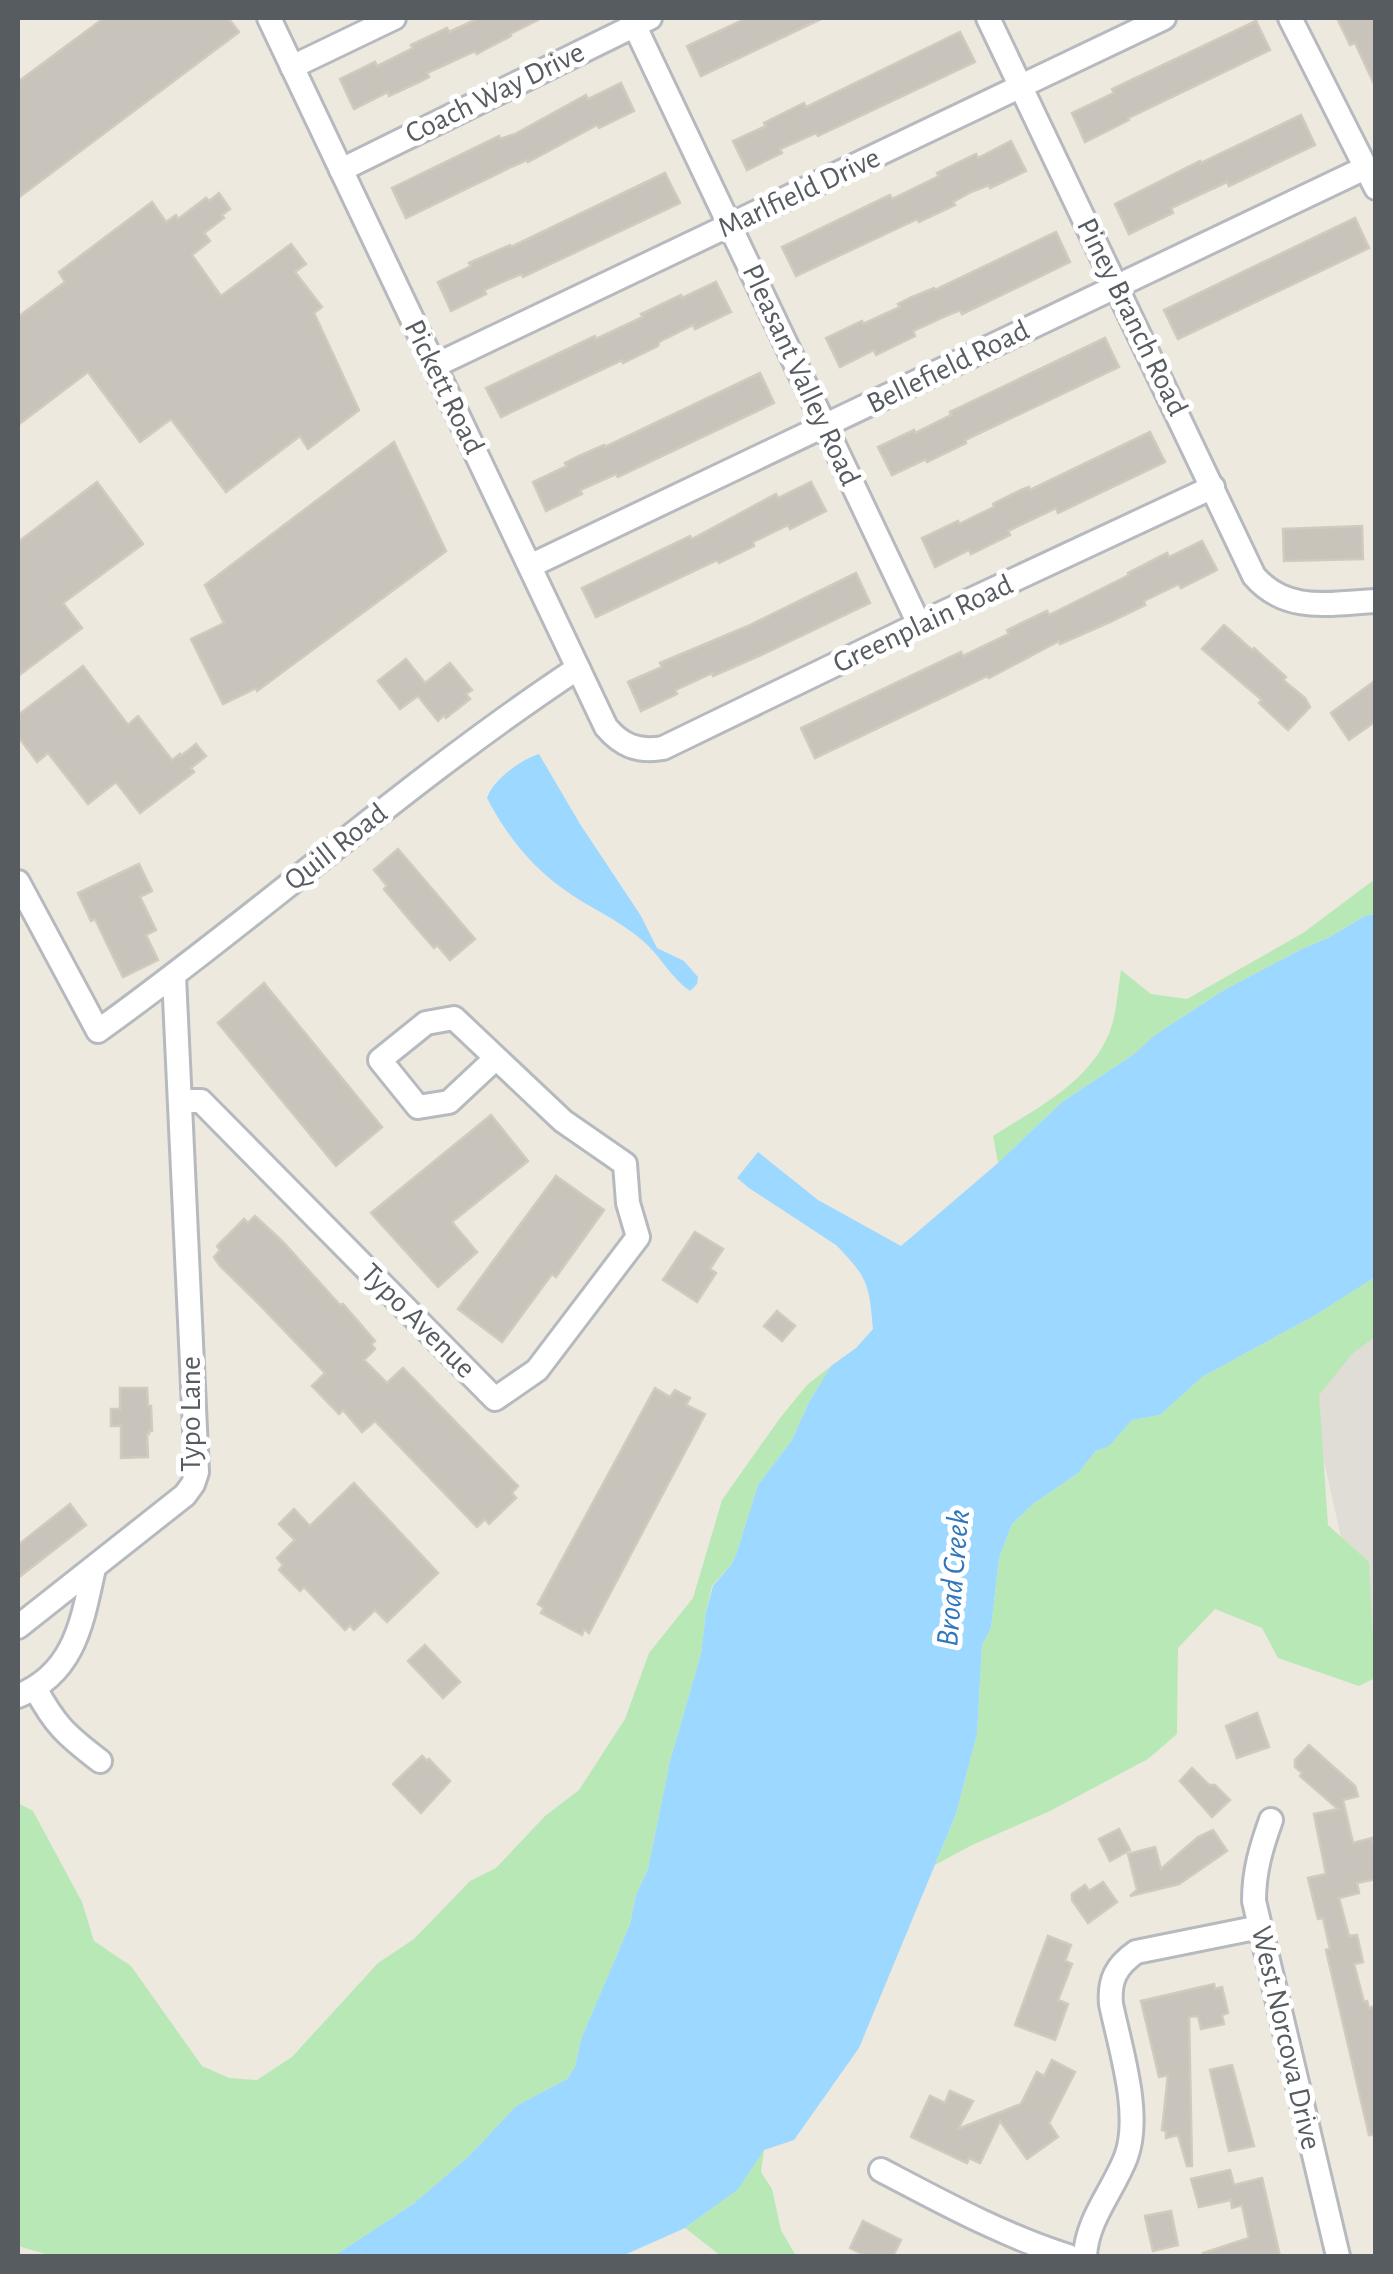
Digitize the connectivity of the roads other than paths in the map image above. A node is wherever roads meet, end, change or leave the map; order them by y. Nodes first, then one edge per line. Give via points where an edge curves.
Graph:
1 (268, 18) edge
2 (394, 18) edge
3 (988, 18) edge
4 (1164, 18) edge
5 (1290, 18) edge
6 (639, 20) edge
7 (292, 67) junction
8 (1021, 87) junction
9 (341, 170) junction
10 (1370, 178) edge
11 (730, 226) junction
12 (1118, 286) junction
13 (434, 366) junction
14 (826, 426) junction
15 (1214, 487) junction
16 (530, 566) junction
17 (1376, 600) edge
18 (920, 624) junction
19 (578, 668) junction
20 (631, 747) joint
21 (18, 882) edge
22 (174, 976) junction
23 (496, 1058) junction
24 (180, 1101) junction
25 (94, 1568) junction
26 (18, 1627) edge
27 (26, 1692) edge
28 (100, 1761) dead end
29 (1271, 1820) dead end
30 (1260, 1927) junction
31 (880, 2170) dead end
32 (1068, 2256) edge
33 (1086, 2256) edge
34 (1338, 2256) edge

1 - 7 street, Pickett Road
2 - 7 street
3 - 8 street, Piney Branch Road
4 - 8 street, Marlfield Drive
5 - 10 street
6 - 9 street, Coach Way Drive
6 - 11 street, Pleasant Valley Road
7 - 9 street, Pickett Road
8 - 11 street, Marlfield Drive
8 - 12 street, Piney Branch Road
9 - 13 street, Pickett Road
10 - 12 street, Bellefield Road
11 - 13 street, Marlfield Drive
11 - 14 street, Pleasant Valley Road
12 - 14 street, Bellefield Road
12 - 15 street, Piney Branch Road
13 - 16 street, Pickett Road
14 - 16 street, Bellefield Road
14 - 18 street, Pleasant Valley Road
15 - 17 street, Piney Branch Road via 1264,587 1290,602
15 - 18 street, Greenplain Road
16 - 19 street, Pickett Road
18 - 20 street, Greenplain Road via 663,748
19 - 20 street, Pickett Road via 606,727
19 - 22 street, Quill Road via 379,812
21 - 22 street, Quill Road via 98,1031
22 - 24 street
23 - 23 street, Typo Avenue via 449,1102 418,1107 380,1060 426,1023 454,1018
23 - 24 street, Typo Avenue via 563,1121 625,1164 638,1236 537,1370 495,1399 201,1102
24 - 25 street, Typo Lane via 196,1472 185,1495
25 - 26 street, Typo Lane
25 - 27 street via 69,1653
27 - 28 street
29 - 30 street, West Norcova Drive via 1254,1880
30 - 33 street via 1136,1952 1114,1974 1110,2004 1132,2136 1092,2223
30 - 34 street, West Norcova Drive
31 - 32 street via 983,2224

